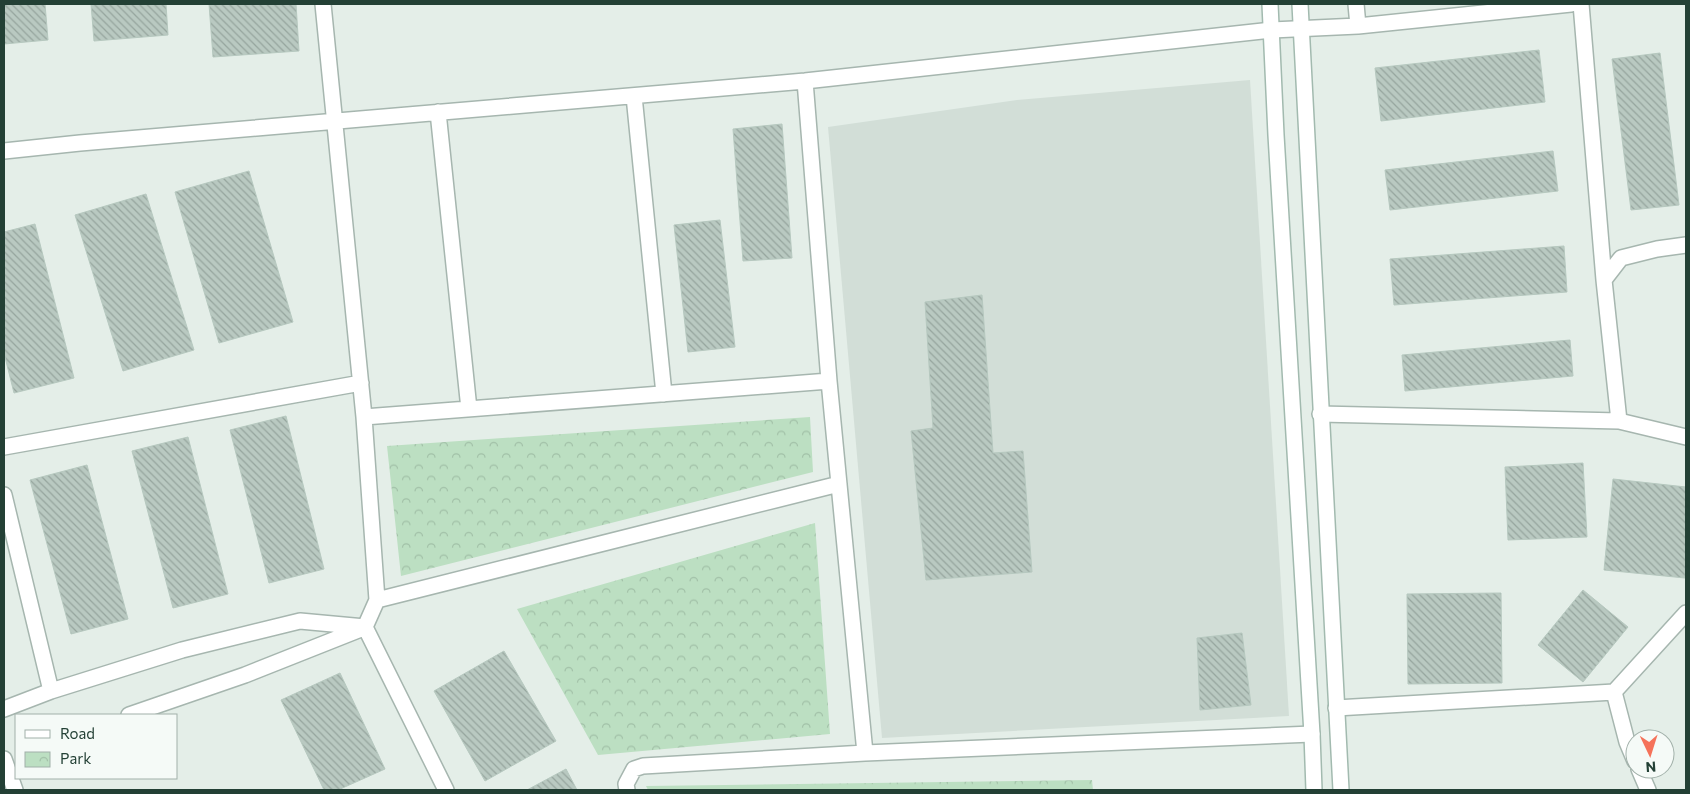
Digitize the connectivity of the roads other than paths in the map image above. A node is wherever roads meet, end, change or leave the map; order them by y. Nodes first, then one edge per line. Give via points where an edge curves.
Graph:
1 (323, 4) edge
2 (1270, 4) edge
3 (1300, 4) edge
4 (1356, 4) edge
5 (1571, 4) edge
6 (1581, 4) edge
7 (1358, 26) junction
8 (1301, 29) junction
9 (1272, 30) junction
10 (805, 81) junction
11 (634, 96) junction
12 (438, 112) junction
13 (334, 121) junction
14 (4, 151) edge
15 (1686, 245) edge
16 (1604, 280) junction
17 (829, 381) junction
18 (361, 383) junction
19 (664, 394) junction
20 (469, 409) junction
21 (1320, 414) junction
22 (364, 417) junction
23 (1619, 421) junction
24 (1686, 437) edge
25 (4, 447) edge
26 (839, 484) junction
27 (4, 495) edge
28 (377, 600) junction
29 (1686, 613) edge
30 (365, 627) junction
31 (51, 692) junction
32 (1614, 692) junction
33 (1336, 708) junction
34 (4, 709) edge
35 (132, 714) edge
36 (1312, 734) junction
37 (1625, 734) edge
38 (865, 753) junction
39 (4, 758) edge
40 (16, 790) edge
41 (446, 790) edge
42 (627, 790) edge
43 (1314, 790) edge
44 (1341, 790) edge

1 - 13 street
2 - 9 street
3 - 8 street
4 - 7 street
5 - 7 street
6 - 16 street
7 - 8 street
8 - 9 street
8 - 21 street
9 - 10 street
9 - 36 street via 1276,145
10 - 11 street
10 - 17 street
11 - 12 street
11 - 19 street
12 - 13 street
12 - 20 street
13 - 14 street
13 - 18 street
15 - 16 street via 1621,258
16 - 23 street
17 - 19 street
17 - 26 street
18 - 22 street
18 - 25 street
19 - 20 street
20 - 22 street
21 - 23 street
21 - 33 street
22 - 28 street
23 - 24 street
26 - 28 street
26 - 38 street
27 - 31 street
28 - 30 street
29 - 32 street
30 - 31 street via 300,621 182,650
30 - 35 street via 245,675
30 - 41 street
31 - 34 street
32 - 33 street
32 - 37 street
33 - 44 street
36 - 38 street
36 - 43 street
38 - 42 street via 643,766 634,770 626,784
39 - 40 street

